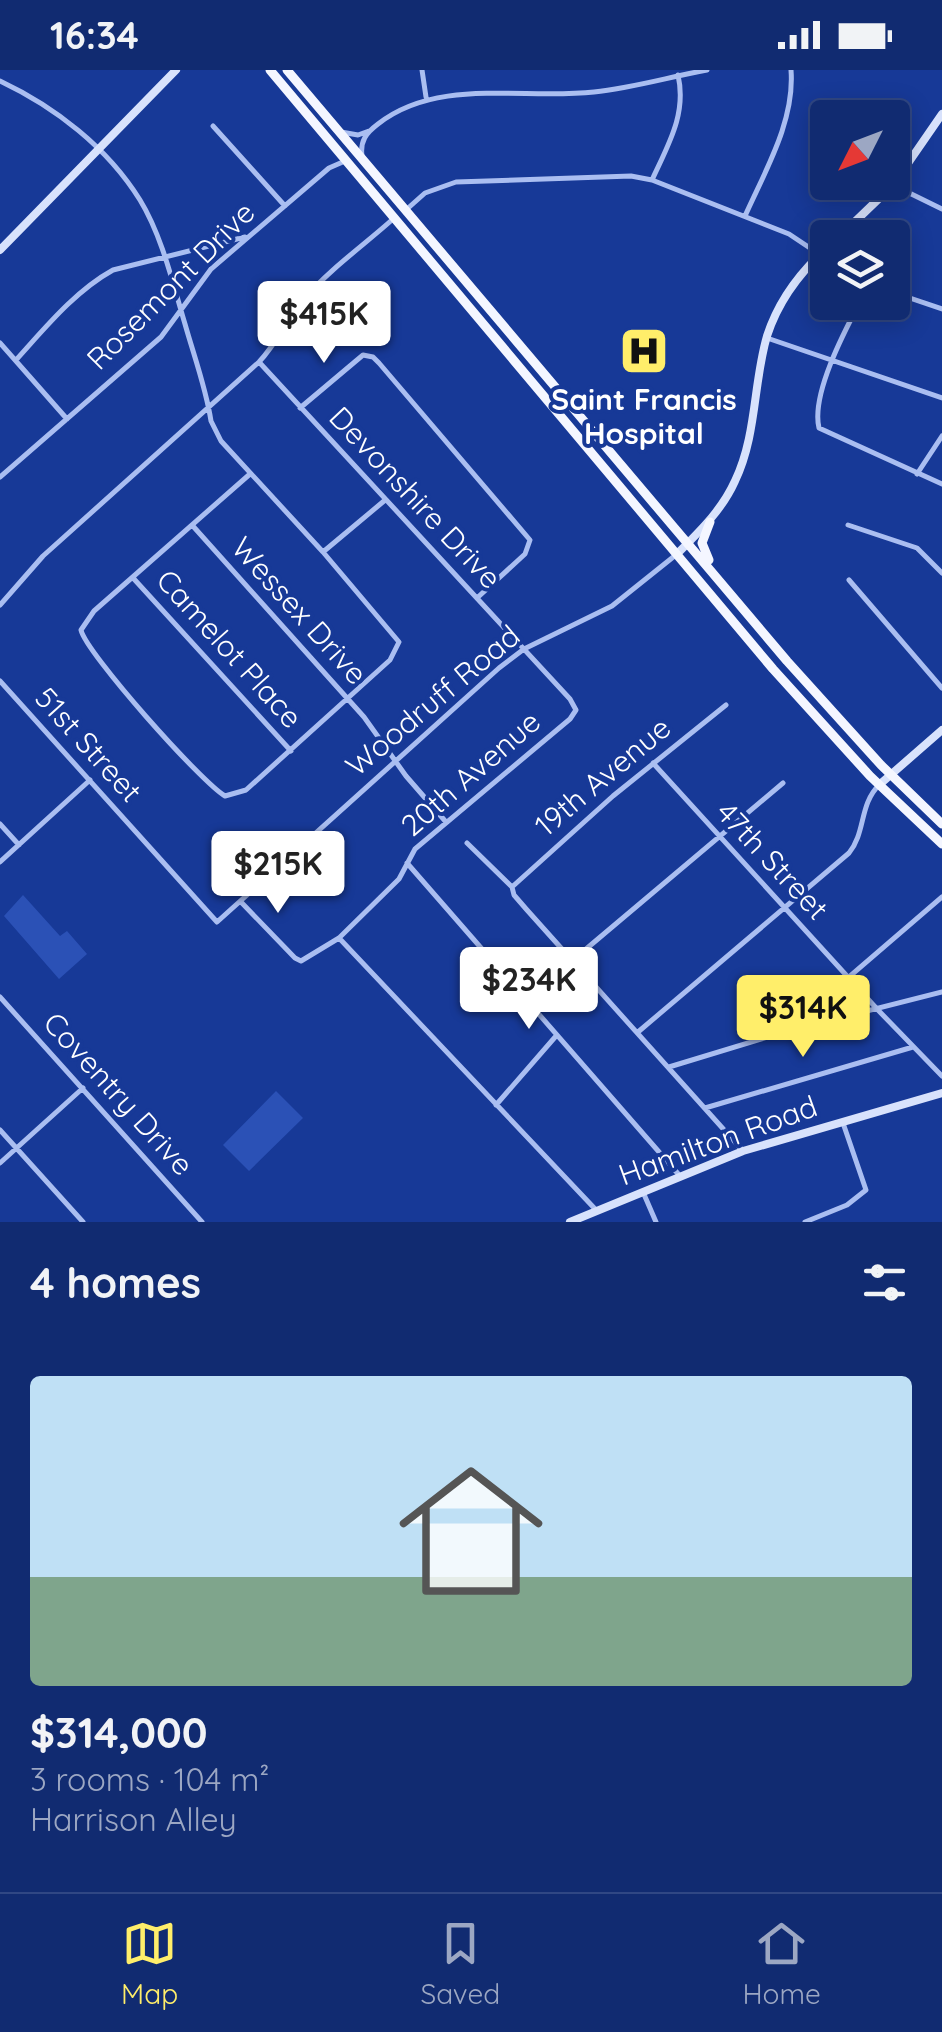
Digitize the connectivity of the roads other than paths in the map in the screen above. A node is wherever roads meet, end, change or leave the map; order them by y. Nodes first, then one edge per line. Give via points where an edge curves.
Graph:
1 (176, 70) edge
2 (270, 70) edge
3 (287, 70) edge
4 (422, 70) edge
5 (707, 70) edge
6 (791, 70) edge
7 (678, 75) junction
8 (0, 81) edge
9 (426, 98) junction
10 (942, 114) edge
11 (213, 126) dead end
12 (371, 130) junction
13 (340, 132) junction
14 (98, 151) junction
15 (337, 152) junction
16 (362, 158) junction
17 (910, 160) edge
18 (345, 161) junction
19 (329, 168) junction
20 (652, 180) junction
21 (910, 194) edge
22 (880, 200) edge
23 (284, 206) junction
24 (942, 209) edge
25 (406, 210) junction
26 (745, 216) junction
27 (394, 219) junction
28 (859, 220) edge
29 (248, 236) junction
30 (810, 248) edge
31 (0, 250) edge
32 (164, 258) junction
33 (810, 265) edge
34 (910, 298) edge
35 (942, 309) edge
36 (181, 312) junction
37 (851, 320) edge
38 (767, 338) junction
39 (0, 343) edge
40 (16, 360) junction
41 (259, 362) junction
42 (831, 362) junction
43 (534, 384) junction
44 (942, 398) edge
45 (209, 407) junction
46 (300, 408) junction
47 (581, 417) junction
48 (67, 419) junction
49 (942, 436) edge
50 (250, 474) junction
51 (916, 474) junction
52 (0, 477) edge
53 (942, 484) edge
54 (384, 501) junction
55 (710, 522) junction
56 (848, 525) dead end
57 (192, 526) junction
58 (688, 544) junction
59 (323, 552) junction
60 (677, 554) junction
61 (942, 573) edge
62 (134, 578) junction
63 (849, 580) dead end
64 (722, 584) junction
65 (477, 598) junction
66 (0, 605) edge
67 (524, 648) junction
68 (0, 681) edge
69 (942, 688) edge
70 (347, 697) junction
71 (726, 705) dead end
72 (576, 710) joint
73 (942, 730) edge
74 (291, 750) junction
75 (396, 759) junction
76 (653, 763) junction
77 (890, 775) junction
78 (90, 780) junction
79 (783, 784) dead end
80 (879, 785) junction
81 (446, 822) junction
82 (0, 824) edge
83 (942, 824) edge
84 (718, 837) junction
85 (468, 843) dead end
86 (942, 844) edge
87 (19, 845) junction
88 (0, 862) edge
89 (407, 863) junction
90 (512, 887) junction
91 (942, 897) edge
92 (240, 902) junction
93 (784, 907) junction
94 (338, 938) junction
95 (573, 960) junction
96 (849, 976) junction
97 (942, 992) edge
98 (519, 994) junction
99 (0, 997) edge
100 (877, 1010) junction
101 (638, 1032) junction
102 (784, 1032) junction
103 (556, 1036) junction
104 (913, 1047) junction
105 (668, 1067) junction
106 (942, 1076) edge
107 (83, 1088) junction
108 (942, 1094) edge
109 (496, 1105) junction
110 (704, 1108) junction
111 (842, 1120) junction
112 (0, 1130) edge
113 (16, 1148) junction
114 (743, 1152) junction
115 (0, 1163) edge
116 (680, 1176) junction
117 (643, 1190) junction
118 (597, 1211) junction
119 (83, 1222) edge
120 (202, 1222) edge
121 (570, 1222) edge
122 (656, 1222) edge
123 (806, 1222) edge

1 - 14 street
2 - 15 main road
3 - 13 main road
4 - 9 street
5 - 7 street
6 - 26 street via 785,120
7 - 9 street via 595,92
7 - 20 street via 682,108
8 - 14 street via 43,102
9 - 12 street
10 - 17 street
11 - 23 street
12 - 13 street
12 - 16 street
13 - 16 main road
14 - 31 street
14 - 32 street via 141,202
15 - 18 main road
15 - 19 street, Rosemont Drive
16 - 25 main road
18 - 19 street, Rosemont Drive
18 - 27 main road
19 - 23 street, Rosemont Drive
20 - 25 street via 603,174 473,180 438,188
20 - 26 street
21 - 24 street
22 - 28 street
23 - 29 street, Rosemont Drive
25 - 47 main road
26 - 30 street
27 - 41 street via 308,294
27 - 43 main road
29 - 32 street
29 - 36 street, Rosemont Drive via 198,283
32 - 36 street
32 - 40 street via 99,278
33 - 38 street, Woodruff Road via 788,292
34 - 35 street
36 - 45 street
36 - 48 street, Rosemont Drive
37 - 42 street
38 - 42 street
38 - 55 street, Woodruff Road via 748,445
39 - 40 street
40 - 48 street
41 - 45 street
41 - 46 street, Devonshire Drive
42 - 44 street
42 - 51 street via 819,428
43 - 47 main road via 570,418
43 - 60 main road
45 - 50 street via 220,441
45 - 66 street via 43,556
46 - 54 street, Devonshire Drive
46 - 65 street via 366,354 379,363 530,540 525,554
47 - 58 main road
48 - 52 street, Rosemont Drive
49 - 51 street
50 - 57 street
50 - 59 street
51 - 53 street
54 - 59 street
54 - 65 street, Devonshire Drive
55 - 58 street, Woodruff Road
55 - 64 main road via 702,548
56 - 61 street via 917,548
57 - 62 street
57 - 70 street, Wessex Drive
58 - 60 street, Woodruff Road
58 - 64 main road
59 - 70 street via 399,642
60 - 67 street, Woodruff Road via 612,606
60 - 80 main road
62 - 74 street, Camelot Place
62 - 74 street via 98,608 81,630 84,641 205,780 235,796
63 - 69 street
64 - 77 main road
65 - 67 street, Devonshire Drive
67 - 72 street, Devonshire Drive
67 - 75 street, Woodruff Road
68 - 78 street, 51st Street
70 - 74 street
70 - 75 street, Wessex Drive
71 - 76 street, 19th Avenue
72 - 81 street, 20th Avenue
73 - 77 street
75 - 81 street, Wessex Drive
75 - 92 street, Woodruff Road
76 - 84 street, 47th Street
76 - 90 street, 19th Avenue
77 - 80 street
77 - 83 main road
78 - 87 street
78 - 92 street, 51st Street via 217,922
79 - 84 street
80 - 86 main road
80 - 93 street via 866,800 854,848
81 - 89 street, 20th Avenue
82 - 87 street
84 - 93 street, 47th Street
84 - 95 street
85 - 90 street
87 - 88 street
89 - 94 street, 20th Avenue
89 - 98 street
90 - 95 street
91 - 96 street
92 - 94 street, 20th Avenue via 301,961
93 - 96 street, 47th Street
93 - 101 street
94 - 109 street
95 - 98 street
95 - 101 street
96 - 100 street, 47th Street
96 - 102 street
97 - 100 street
98 - 103 street
99 - 107 street, Coventry Drive
100 - 102 street
100 - 104 street, 47th Street
101 - 105 street
102 - 105 street
103 - 109 street
103 - 116 street
104 - 106 street, 47th Street
104 - 110 street
105 - 110 street
107 - 113 street
107 - 120 street, Coventry Drive
108 - 111 street, Hamilton Road
109 - 118 street
110 - 114 street
111 - 114 street, Hamilton Road
111 - 123 street via 866,1190 847,1206
112 - 113 street
113 - 115 street
113 - 119 street
114 - 116 street, Hamilton Road
116 - 117 street, Hamilton Road
117 - 118 street, Hamilton Road
117 - 122 street
118 - 121 street, Hamilton Road

